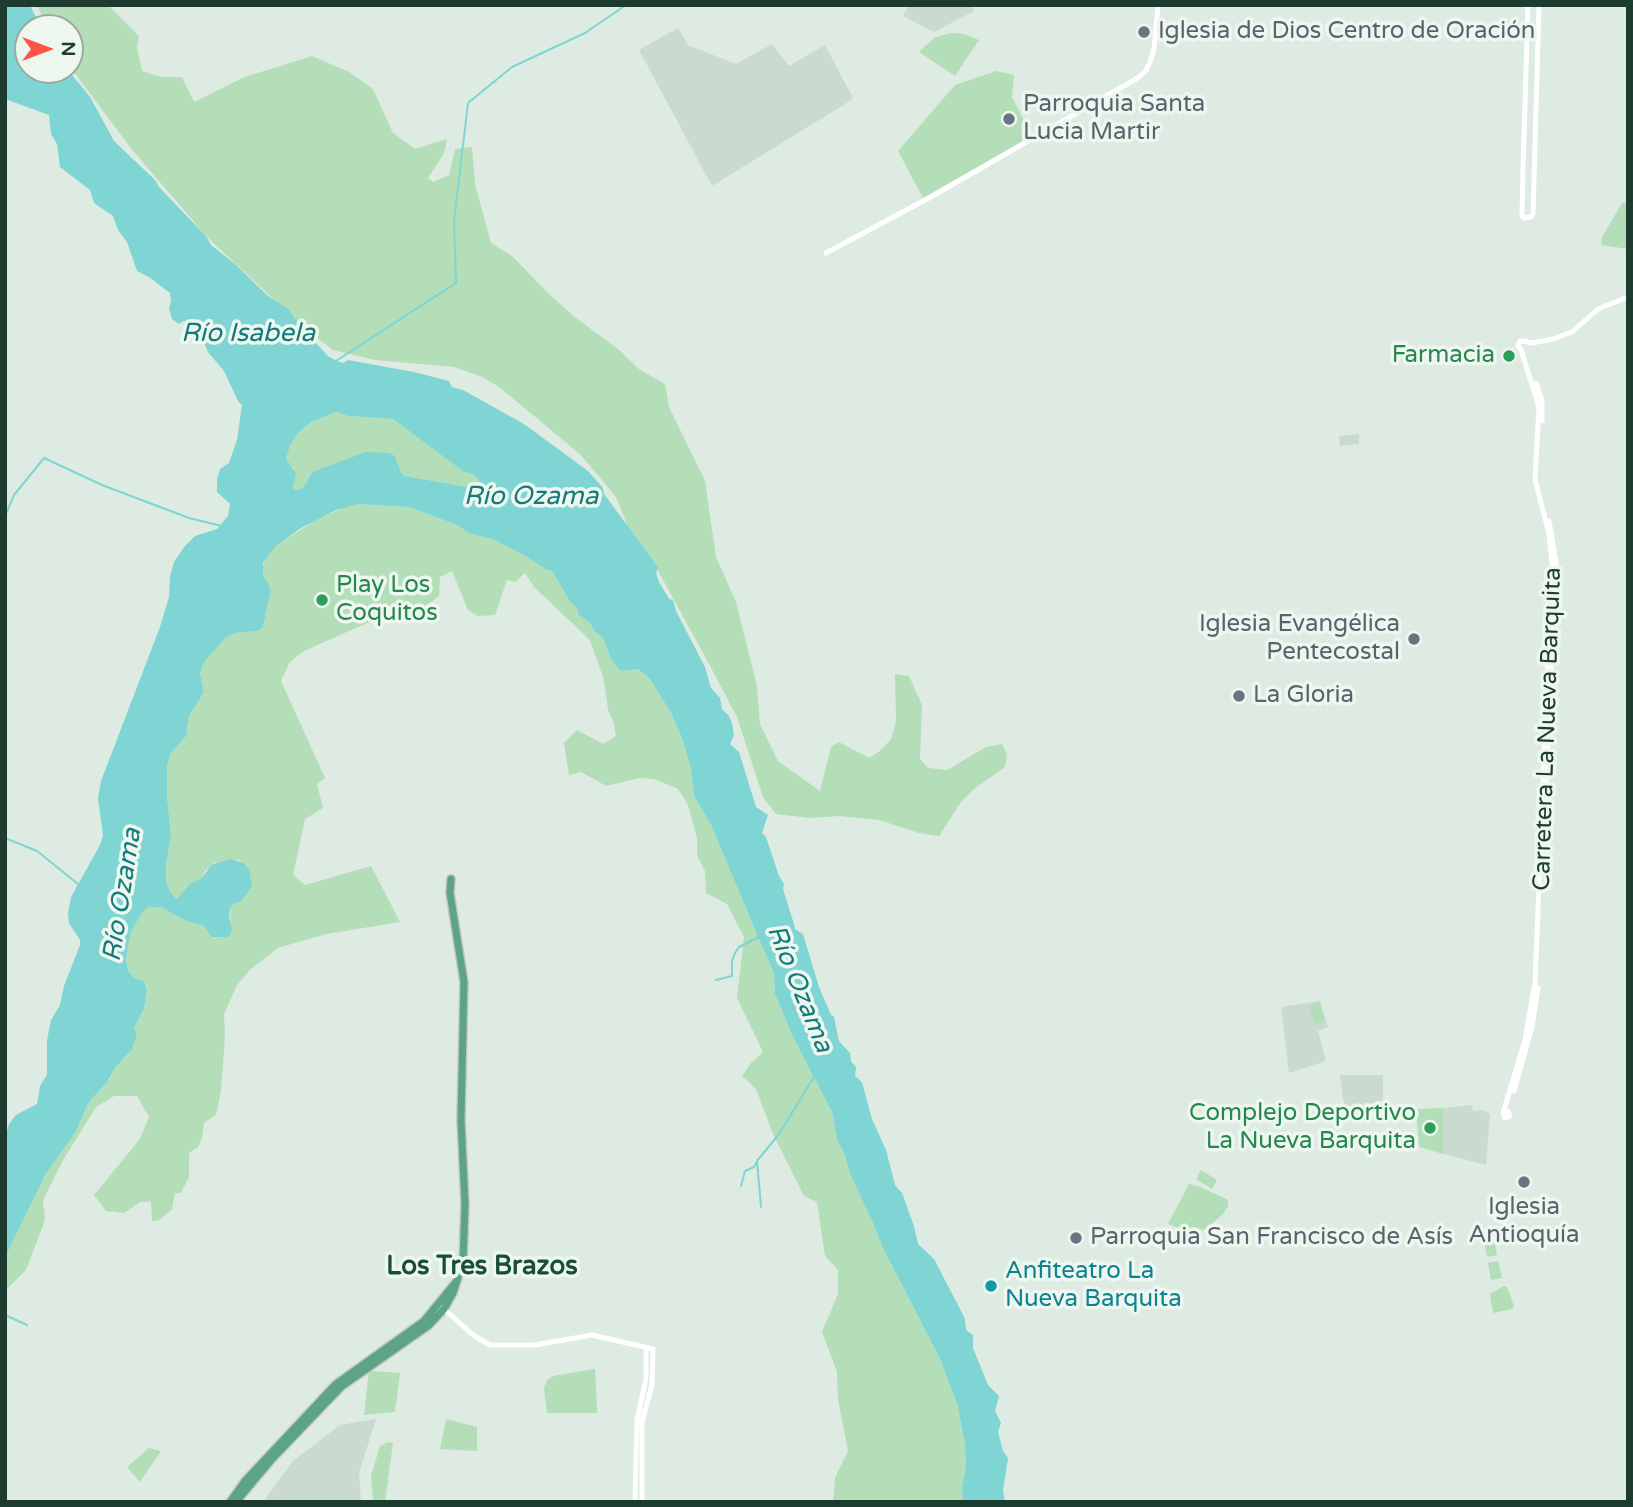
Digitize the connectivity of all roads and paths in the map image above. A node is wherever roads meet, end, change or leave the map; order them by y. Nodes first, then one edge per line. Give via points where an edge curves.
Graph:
1 (1158, 5) edge
2 (1528, 5) edge
3 (1539, 5) edge
4 (826, 253) dead end
5 (1628, 297) edge
6 (451, 879) dead end
7 (1506, 1111) dead end
8 (451, 1291) junction
9 (444, 1309) junction
10 (650, 1348) junction
11 (230, 1502) edge
12 (236, 1502) edge
13 (635, 1502) edge
14 (642, 1502) edge

1 - 4 street via 1154,49 1145,72 1136,79
2 - 3 street via 1524,218 1533,214
5 - 7 street, Carretera La Nueva Barquita via 1598,309 1572,332 1524,347 1539,407 1535,479 1552,554 1538,966 1526,1054
6 - 8 main road via 464,982 464,1248
8 - 9 main road
8 - 11 main road via 424,1321 336,1384
9 - 10 street via 485,1343 499,1346 592,1335
9 - 12 main road via 341,1387
10 - 13 street via 636,1420
10 - 14 street via 652,1384 642,1422

